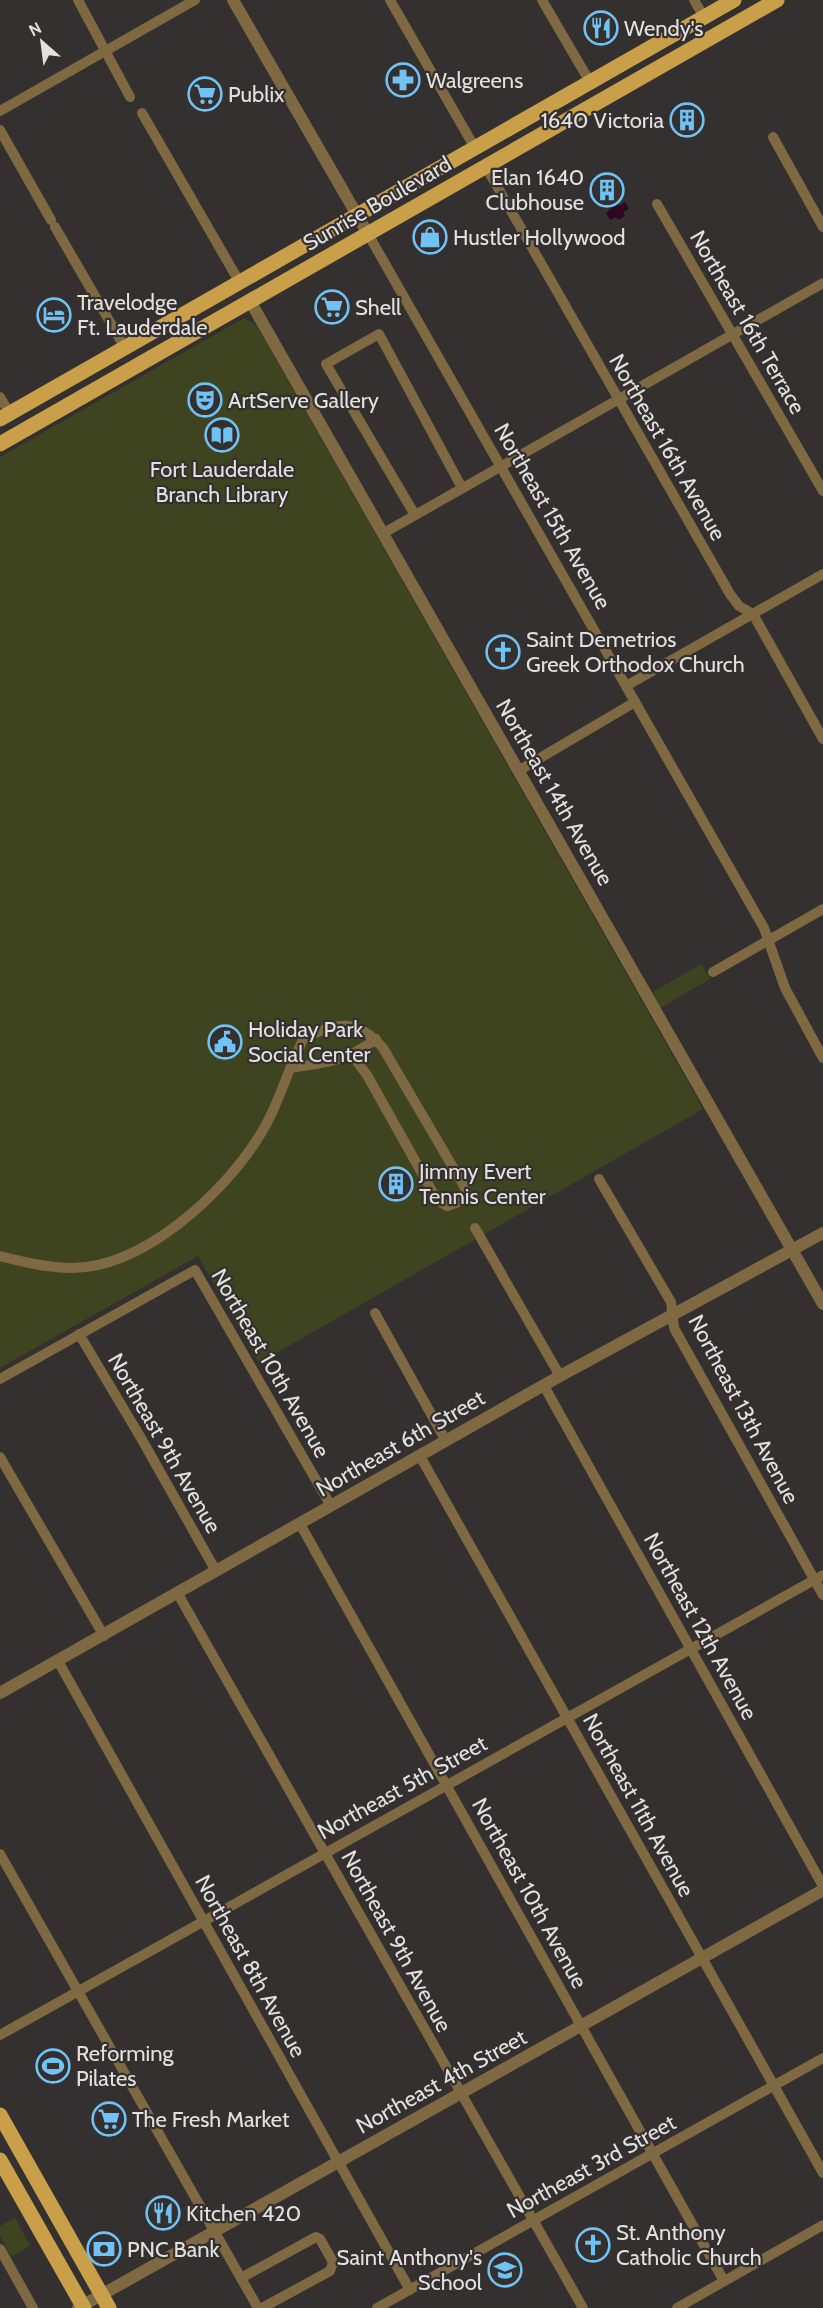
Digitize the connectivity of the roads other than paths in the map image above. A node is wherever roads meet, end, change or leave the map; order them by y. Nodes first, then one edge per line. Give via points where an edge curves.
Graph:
1 (78, 0) edge
2 (195, 0) edge
3 (234, 0) edge
4 (390, 0) edge
5 (542, 0) edge
6 (694, 0) edge
7 (734, 0) edge
8 (773, 1) edge
9 (704, 17) junction
10 (107, 50) junction
11 (610, 71) junction
12 (590, 82) junction
13 (129, 97) dead end
14 (600, 102) junction
15 (0, 111) edge
16 (142, 113) dead end
17 (0, 130) edge
18 (773, 137) dead end
19 (475, 148) junction
20 (486, 167) junction
21 (657, 204) dead end
22 (357, 216) junction
23 (823, 227) edge
24 (368, 234) junction
25 (240, 283) junction
26 (823, 283) edge
27 (250, 301) junction
28 (732, 335) junction
29 (125, 348) junction
30 (0, 397) edge
31 (618, 400) junction
32 (5, 417) edge
33 (0, 439) edge
34 (0, 444) edge
35 (500, 466) junction
36 (462, 488) junction
37 (823, 490) edge
38 (415, 516) junction
39 (382, 534) junction
40 (823, 574) edge
41 (753, 614) junction
42 (626, 686) junction
43 (635, 702) junction
44 (823, 739) edge
45 (518, 771) junction
46 (823, 909) edge
47 (767, 941) junction
48 (713, 972) dead end
49 (376, 1039) junction
50 (301, 1043) junction
51 (352, 1055) junction
52 (823, 1058) edge
53 (312, 1065) junction
54 (290, 1068) junction
55 (599, 1179) dead end
56 (475, 1228) dead end
57 (823, 1233) edge
58 (792, 1250) junction
59 (0, 1256) edge
60 (823, 1304) edge
61 (375, 1313) dead end
62 (672, 1315) junction
63 (79, 1334) junction
64 (560, 1376) junction
65 (0, 1379) edge
66 (544, 1386) junction
67 (447, 1441) junction
68 (420, 1456) junction
69 (0, 1457) edge
70 (331, 1506) junction
71 (300, 1524) junction
72 (216, 1571) junction
73 (819, 1577) edge
74 (178, 1594) junction
75 (823, 1595) edge
76 (104, 1636) junction
77 (692, 1648) junction
78 (58, 1662) junction
79 (0, 1694) edge
80 (567, 1716) junction
81 (447, 1785) junction
82 (325, 1853) junction
83 (0, 1854) edge
84 (823, 1888) edge
85 (203, 1922) junction
86 (702, 1958) junction
87 (78, 1991) junction
88 (582, 2026) junction
89 (0, 2035) edge
90 (823, 2058) edge
91 (774, 2085) junction
92 (461, 2094) junction
93 (0, 2115) edge
94 (652, 2154) junction
95 (0, 2160) edge
96 (339, 2162) junction
97 (823, 2173) edge
98 (533, 2221) junction
99 (823, 2225) edge
100 (215, 2232) junction
101 (0, 2249) edge
102 (241, 2278) junction
103 (724, 2281) junction
104 (410, 2290) junction
105 (105, 2302) edge
106 (81, 2307) edge
107 (33, 2308) edge
108 (258, 2308) edge
109 (262, 2308) edge
110 (377, 2308) edge
111 (583, 2308) edge
112 (676, 2308) edge

1 - 10 street
2 - 10 street
3 - 22 street, Northeast 15th Avenue
4 - 19 street
5 - 12 street
6 - 9 street
7 - 9 main road, Sunrise Boulevard
8 - 14 main road, Sunrise Boulevard
9 - 11 main road, Sunrise Boulevard
10 - 13 street
10 - 15 street
11 - 12 main road, Sunrise Boulevard
11 - 14 main road via 601,89
12 - 19 main road, Sunrise Boulevard
14 - 20 main road, Sunrise Boulevard
16 - 25 street
17 - 29 street
18 - 23 street
19 - 22 main road, Sunrise Boulevard
20 - 24 main road, Sunrise Boulevard
20 - 31 street, Northeast 16th Avenue
21 - 28 street, Northeast 16th Terrace
22 - 24 street, Northeast 15th Avenue
22 - 25 main road, Sunrise Boulevard
24 - 27 main road, Sunrise Boulevard
24 - 35 street, Northeast 15th Avenue
25 - 29 main road, Sunrise Boulevard
26 - 28 street
27 - 34 main road, Sunrise Boulevard
27 - 39 street, Northeast 14th Avenue
28 - 31 street
28 - 37 street, Northeast 16th Terrace
29 - 32 main road, Sunrise Boulevard
30 - 32 street
31 - 35 street
31 - 41 street, Northeast 16th Avenue via 730,594 739,606
32 - 33 main road via 5,432
35 - 36 street
35 - 42 street, Northeast 15th Avenue
36 - 38 street
36 - 38 street via 379,334 326,364
38 - 39 street
39 - 45 street, Northeast 14th Avenue
40 - 41 street
41 - 42 street
41 - 44 street, Northeast 16th Avenue
42 - 43 street, Northeast 15th Avenue
43 - 45 street
43 - 47 street, Northeast 15th Avenue via 764,928
45 - 58 street, Northeast 14th Avenue
46 - 47 street
47 - 48 street
47 - 52 street, Northeast 15th Avenue via 785,988
49 - 50 street via 365,1029 345,1024 322,1029
49 - 51 street
49 - 51 street via 465,1186 464,1200 447,1206 437,1200
50 - 53 street
50 - 54 street
51 - 53 street
53 - 54 street
54 - 59 street via 259,1137 208,1200 172,1229 110,1261 74,1268
55 - 62 street, Northeast 13th Avenue via 671,1302
56 - 64 street
57 - 58 street, Northeast 6th Street
58 - 60 street, Northeast 14th Avenue
58 - 62 street, Northeast 6th Street
61 - 67 street
62 - 64 street, Northeast 6th Street
62 - 73 street, Northeast 13th Avenue via 674,1328
63 - 65 street
63 - 70 street, Northeast 10th Avenue via 195,1270
63 - 72 street, Northeast 9th Avenue
64 - 66 street, Northeast 6th Street
66 - 67 street, Northeast 6th Street
66 - 77 street, Northeast 12th Avenue
67 - 68 street, Northeast 6th Street
68 - 70 street, Northeast 6th Street
68 - 80 street, Northeast 11th Avenue
69 - 76 street
70 - 71 street, Northeast 6th Street
71 - 72 street, Northeast 6th Street
71 - 81 street, Northeast 10th Avenue
72 - 74 street, Northeast 6th Street
73 - 75 street, Northeast 13th Avenue
73 - 77 street, Northeast 5th Street
74 - 76 street, Northeast 6th Street
74 - 82 street, Northeast 9th Avenue
76 - 78 street, Northeast 6th Street
77 - 80 street, Northeast 5th Street
77 - 84 street, Northeast 12th Avenue
78 - 79 street, Northeast 6th Street
78 - 85 street, Northeast 8th Avenue
80 - 81 street, Northeast 5th Street
80 - 86 street, Northeast 11th Avenue
81 - 82 street, Northeast 5th Street
81 - 88 street, Northeast 10th Avenue
82 - 85 street, Northeast 5th Street
82 - 92 street, Northeast 9th Avenue
83 - 87 street
84 - 86 street, Northeast 4th Street
85 - 87 street, Northeast 5th Street
85 - 96 street, Northeast 8th Avenue
86 - 88 street, Northeast 4th Street
86 - 91 street, Northeast 11th Avenue
87 - 89 street, Northeast 5th Street
87 - 100 street
88 - 92 street, Northeast 4th Street
88 - 94 street, Northeast 10th Avenue
90 - 91 street, Northeast 3rd Street
91 - 94 street, Northeast 3rd Street
91 - 97 street, Northeast 11th Avenue
92 - 96 street, Northeast 4th Street
92 - 98 street, Northeast 9th Avenue
93 - 105 main road
94 - 98 street, Northeast 3rd Street
94 - 103 street, Northeast 10th Avenue
95 - 106 main road
96 - 100 street, Northeast 4th Street
96 - 104 street, Northeast 8th Avenue
98 - 104 street, Northeast 3rd Street
98 - 111 street, Northeast 9th Avenue
99 - 103 street
100 - 102 street
100 - 105 street, Northeast 4th Street
101 - 107 street
102 - 108 street
102 - 109 street via 316,2237 320,2239 333,2262 330,2271
103 - 112 street
104 - 110 street, Northeast 3rd Street
105 - 106 street, Northeast 4th Street

